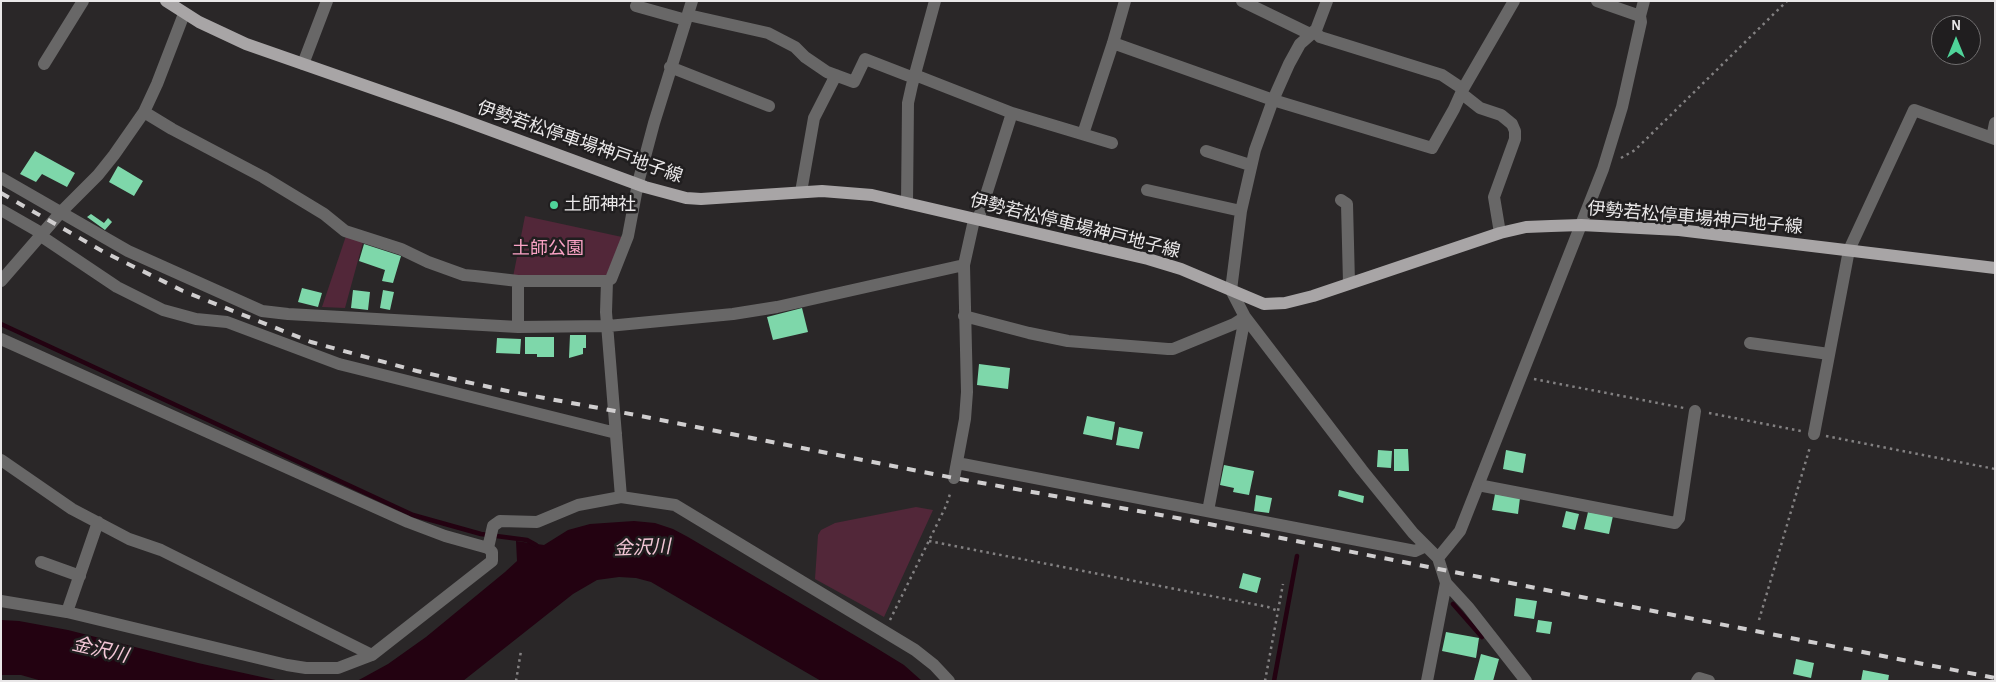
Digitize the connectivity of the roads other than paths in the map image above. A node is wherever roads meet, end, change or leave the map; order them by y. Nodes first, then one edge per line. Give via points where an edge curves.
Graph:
1 (82, 1) edge
2 (166, 1) edge
3 (327, 1) edge
4 (692, 1) edge
5 (935, 1) edge
6 (1125, 1) edge
7 (1242, 1) edge
8 (1328, 1) edge
9 (1514, 1) edge
10 (1597, 1) edge
11 (1644, 1) edge
12 (636, 6) dead end
13 (184, 14) junction
14 (1640, 16) junction
15 (687, 17) junction
16 (1312, 33) junction
17 (1113, 43) junction
18 (44, 64) dead end
19 (303, 64) junction
20 (670, 67) junction
21 (836, 75) junction
22 (915, 77) junction
23 (1462, 91) junction
24 (1273, 100) junction
25 (769, 106) dead end
26 (144, 112) junction
27 (1012, 113) junction
28 (1995, 123) edge
29 (1083, 134) junction
30 (1993, 139) edge
31 (1112, 143) dead end
32 (1206, 151) dead end
33 (1250, 165) junction
34 (1, 178) edge
35 (638, 183) junction
36 (1147, 190) dead end
37 (801, 192) junction
38 (1341, 200) dead end
39 (907, 203) junction
40 (1, 210) edge
41 (1241, 210) junction
42 (61, 212) junction
43 (976, 220) junction
44 (1581, 225) junction
45 (1500, 233) junction
46 (42, 235) junction
47 (1849, 250) junction
48 (1993, 264) edge
49 (964, 265) junction
50 (518, 280) junction
51 (607, 280) junction
52 (1, 281) edge
53 (1349, 283) junction
54 (1231, 290) junction
55 (964, 316) junction
56 (1245, 317) junction
57 (518, 326) junction
58 (608, 326) junction
59 (1, 338) edge
60 (1750, 343) dead end
61 (1829, 354) junction
62 (1696, 411) road end
63 (616, 433) junction
64 (1814, 434) road end
65 (1, 460) edge
66 (957, 463) junction
67 (954, 478) road end
68 (1478, 485) junction
69 (621, 497) junction
70 (1208, 511) junction
71 (98, 522) junction
72 (490, 539) junction
73 (1426, 546) junction
74 (1438, 558) junction
75 (41, 562) dead end
76 (80, 576) junction
77 (1446, 583) junction
78 (1, 601) edge
79 (68, 612) junction
80 (372, 655) junction
81 (948, 681) edge
82 (1428, 681) edge
83 (1526, 681) edge
84 (1697, 681) edge
85 (1709, 681) edge

1 - 18 street
2 - 13 main road, 伊勢若松停車場神戸地子線
3 - 19 street
4 - 15 street
5 - 22 street
6 - 17 street
7 - 16 street
8 - 16 street via 1320,23
9 - 23 street
10 - 14 street
11 - 14 street
12 - 15 street
13 - 19 main road, 伊勢若松停車場神戸地子線 via 246,44
13 - 26 street
14 - 44 street via 1622,107
15 - 20 street
15 - 21 street via 768,33
16 - 23 street via 1442,75
16 - 24 street via 1300,44
17 - 24 street
17 - 29 street
19 - 35 main road, 伊勢若松停車場神戸地子線
20 - 25 street
20 - 35 street
21 - 22 street via 854,82 865,59
21 - 37 street via 814,118
22 - 27 street
22 - 39 street via 908,103
23 - 24 street via 1432,148
23 - 45 street via 1480,108 1512,124 1515,131 1494,197
24 - 33 street
26 - 42 street via 98,175
26 - 50 street via 263,177 346,231 464,274
27 - 29 street
27 - 43 street
28 - 30 street
29 - 31 street
30 - 47 street via 1914,110
32 - 33 street
33 - 41 street
34 - 42 street
35 - 37 main road, 伊勢若松停車場神戸地子線 via 686,198 701,199
35 - 51 street via 628,236
36 - 41 street
37 - 39 main road, 伊勢若松停車場神戸地子線 via 872,195
38 - 53 street via 1347,204
39 - 43 main road, 伊勢若松停車場神戸地子線
40 - 46 street
41 - 54 street
42 - 46 street
42 - 57 street via 128,251 262,311
43 - 49 street
43 - 54 main road, 伊勢若松停車場神戸地子線 via 1148,259
44 - 45 main road, 伊勢若松停車場神戸地子線
44 - 47 main road, 伊勢若松停車場神戸地子線 via 1680,230
44 - 68 street
45 - 53 main road, 伊勢若松停車場神戸地子線
46 - 52 street
46 - 63 street via 117,287 164,310 196,319 227,322 339,364
47 - 48 main road, 伊勢若松停車場神戸地子線
47 - 61 street
49 - 55 street
49 - 58 street via 777,307
50 - 51 street
50 - 57 street
51 - 58 street
53 - 54 main road, 伊勢若松停車場神戸地子線 via 1285,303 1264,304
54 - 56 street
55 - 56 street via 1068,341 1168,349
55 - 66 street via 967,392
56 - 70 street
56 - 73 street via 1401,519
57 - 58 street
58 - 63 street
59 - 72 street via 408,522 445,536
60 - 61 street
61 - 64 street
62 - 68 street via 1680,518 1675,523
63 - 69 street
65 - 71 street via 72,509
66 - 67 street
66 - 70 street
68 - 74 street via 1460,531
69 - 72 street via 578,505 538,522 500,521 492,526
69 - 81 street via 675,505 915,650
70 - 73 street via 1415,551
71 - 76 street
71 - 80 street
72 - 80 street via 492,561
73 - 74 street
74 - 77 street
75 - 76 street
76 - 79 street
77 - 82 street
77 - 83 street
78 - 79 street
79 - 80 street via 306,668 338,668
84 - 85 street via 1699,678

